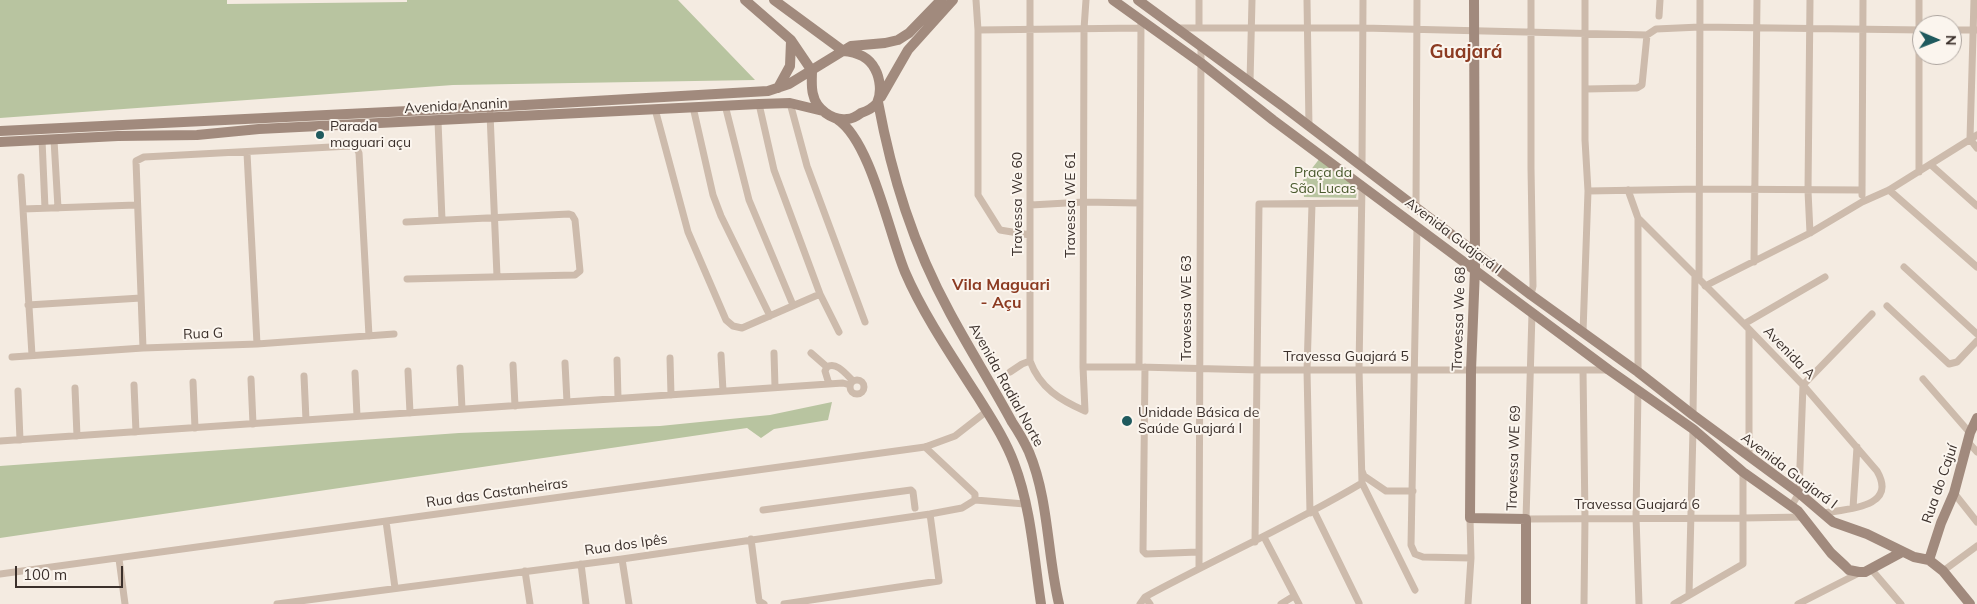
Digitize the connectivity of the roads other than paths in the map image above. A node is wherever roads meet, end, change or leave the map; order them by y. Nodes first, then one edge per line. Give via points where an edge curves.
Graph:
1 (745, 0) edge
2 (774, 0) edge
3 (941, 0) edge
4 (953, 0) edge
5 (976, 0) edge
6 (1030, 0) edge
7 (1086, 0) edge
8 (1113, 0) edge
9 (1199, 0) edge
10 (1252, 0) edge
11 (1307, 0) edge
12 (1363, 0) edge
13 (1417, 0) edge
14 (1474, 0) edge
15 (1531, 0) edge
16 (1585, 0) edge
17 (1660, 0) edge
18 (1700, 0) edge
19 (1757, 0) edge
20 (1810, 0) edge
21 (1864, 0) edge
22 (1919, 0) edge
23 (1974, 0) edge
24 (1142, 1) edge
25 (1920, 15) edge
26 (1659, 16) dead end
27 (1141, 24) junction
28 (1700, 26) junction
29 (1757, 26) junction
30 (1199, 27) junction
31 (1084, 28) junction
32 (1177, 28) junction
33 (1251, 28) junction
34 (1363, 28) junction
35 (1809, 28) junction
36 (1030, 29) junction
37 (1307, 29) junction
38 (978, 30) junction
39 (1417, 30) junction
40 (1864, 30) junction
41 (1912, 30) edge
42 (1962, 30) edge
43 (1975, 30) edge
44 (1474, 31) junction
45 (1531, 32) junction
46 (1584, 33) junction
47 (1647, 35) junction
48 (791, 40) junction
49 (1200, 48) junction
50 (839, 52) junction
51 (1200, 63) junction
52 (1921, 65) edge
53 (814, 70) junction
54 (1250, 82) junction
55 (778, 88) junction
56 (1586, 89) junction
57 (790, 103) junction
58 (759, 104) junction
59 (875, 105) junction
60 (725, 106) junction
61 (490, 107) junction
62 (693, 107) junction
63 (655, 109) junction
64 (823, 111) junction
65 (490, 118) junction
66 (837, 119) junction
67 (190, 121) junction
68 (438, 121) junction
69 (1309, 128) junction
70 (0, 130) edge
71 (191, 135) junction
72 (1977, 135) edge
73 (1970, 139) junction
74 (42, 140) junction
75 (54, 140) junction
76 (0, 142) edge
77 (1977, 148) edge
78 (247, 153) junction
79 (1931, 165) junction
80 (1362, 166) junction
81 (1919, 172) junction
82 (21, 178) dead end
83 (1362, 184) junction
84 (1700, 189) junction
85 (1755, 189) junction
86 (1628, 190) junction
87 (1861, 190) junction
88 (1889, 190) junction
89 (1808, 191) junction
90 (1588, 192) junction
91 (1084, 202) junction
92 (1862, 202) junction
93 (1139, 203) junction
94 (1312, 204) junction
95 (1361, 204) junction
96 (136, 205) junction
97 (1030, 205) junction
98 (1977, 206) edge
99 (45, 208) junction
100 (58, 208) junction
101 (1416, 208) junction
102 (23, 210) junction
103 (495, 217) junction
104 (1638, 218) junction
105 (442, 220) junction
106 (406, 222) dead end
107 (1416, 226) junction
108 (1810, 233) junction
109 (1030, 235) junction
110 (1475, 251) junction
111 (1754, 262) junction
112 (1904, 267) dead end
113 (1977, 267) edge
114 (1475, 269) junction
115 (497, 276) junction
116 (1825, 277) dead end
117 (1697, 278) junction
118 (407, 279) dead end
119 (1705, 286) junction
120 (820, 294) junction
121 (1532, 295) junction
122 (140, 298) junction
123 (28, 305) junction
124 (793, 305) junction
125 (1887, 306) dead end
126 (1532, 312) junction
127 (1872, 314) dead end
128 (770, 316) junction
129 (865, 322) dead end
130 (1747, 327) junction
131 (839, 332) dead end
132 (1583, 332) junction
133 (394, 334) dead end
134 (1977, 334) edge
135 (369, 336) junction
136 (1977, 341) edge
137 (257, 344) junction
138 (143, 348) junction
139 (774, 353) dead end
140 (812, 353) dead end
141 (32, 355) junction
142 (721, 355) dead end
143 (12, 357) dead end
144 (670, 358) dead end
145 (617, 360) dead end
146 (1030, 361) junction
147 (565, 363) dead end
148 (513, 365) dead end
149 (827, 367) junction
150 (1142, 367) junction
151 (460, 368) dead end
152 (1083, 368) junction
153 (1199, 368) junction
154 (1360, 369) junction
155 (1258, 370) junction
156 (1307, 370) junction
157 (1415, 370) junction
158 (1471, 370) junction
159 (1530, 370) junction
160 (1584, 370) junction
161 (1610, 370) junction
162 (408, 371) dead end
163 (1010, 372) dead end
164 (1638, 372) junction
165 (355, 373) dead end
166 (304, 376) dead end
167 (251, 378) dead end
168 (1923, 380) dead end
169 (193, 382) dead end
170 (828, 384) junction
171 (134, 385) dead end
172 (1803, 385) junction
173 (75, 388) dead end
174 (775, 388) junction
175 (1638, 390) junction
176 (18, 391) dead end
177 (723, 391) junction
178 (672, 395) junction
179 (618, 398) junction
180 (567, 402) junction
181 (515, 406) junction
182 (462, 409) junction
183 (987, 411) junction
184 (1085, 411) joint
185 (410, 413) junction
186 (1693, 415) junction
187 (357, 416) junction
188 (1977, 418) edge
189 (306, 420) junction
190 (253, 424) junction
191 (195, 428) junction
192 (1693, 429) junction
193 (136, 432) junction
194 (77, 436) junction
195 (1969, 438) junction
196 (20, 440) junction
197 (0, 441) edge
198 (925, 447) junction
199 (1857, 447) junction
200 (1977, 452) edge
201 (1749, 457) junction
202 (1362, 471) junction
203 (1744, 472) junction
204 (1362, 483) junction
205 (1413, 491) junction
206 (1799, 493) junction
207 (1954, 493) junction
208 (975, 500) junction
209 (1025, 504) junction
210 (1792, 505) junction
211 (915, 508) dead end
212 (1853, 508) junction
213 (763, 510) dead end
214 (1312, 512) junction
215 (1824, 513) junction
216 (930, 514) junction
217 (1804, 516) junction
218 (1636, 517) junction
219 (1470, 518) junction
220 (1585, 518) junction
221 (1690, 518) junction
222 (1743, 518) junction
223 (1526, 519) junction
224 (386, 521) junction
225 (1977, 522) edge
226 (1264, 537) junction
227 (751, 539) junction
228 (1255, 542) junction
229 (1977, 546) edge
230 (1198, 552) junction
231 (1902, 552) junction
232 (622, 558) junction
233 (1471, 558) junction
234 (119, 559) junction
235 (1929, 560) junction
236 (581, 564) junction
237 (1199, 568) junction
238 (1871, 569) junction
239 (1943, 570) junction
240 (525, 571) junction
241 (1860, 572) junction
242 (0, 574) edge
243 (395, 588) junction
244 (1415, 590) dead end
245 (1689, 595) junction
246 (1294, 596) junction
247 (1146, 597) junction
248 (1977, 601) edge
249 (762, 603) edge
250 (1359, 603) edge
251 (125, 604) edge
252 (277, 604) edge
253 (530, 604) edge
254 (586, 604) edge
255 (629, 604) edge
256 (784, 604) edge
257 (1041, 604) edge
258 (1059, 604) edge
259 (1140, 604) edge
260 (1150, 604) edge
261 (1281, 604) edge
262 (1299, 604) edge
263 (1468, 604) edge
264 (1526, 604) edge
265 (1584, 604) edge
266 (1639, 604) edge
267 (1674, 604) edge
268 (1798, 604) edge
269 (1901, 604) edge
270 (1971, 604) edge

1 - 48 main road
2 - 50 main road
3 - 50 main road via 898,40 851,46
4 - 59 main road via 908,50
5 - 38 street
6 - 36 street, Travessa We 60
7 - 31 street, Travessa WE 61
8 - 27 main road, Avenida Guajará I
9 - 30 street
10 - 33 street
11 - 37 street
12 - 34 street
13 - 39 street
14 - 44 main road, Travessa We 68
15 - 45 street
16 - 46 street
17 - 26 street
18 - 28 street
19 - 29 street
20 - 35 street
21 - 40 street
22 - 25 street
23 - 43 street
24 - 32 main road, Avenida Guajará I
27 - 31 street
27 - 51 main road, Avenida Guajará I
27 - 93 street
28 - 29 street
28 - 47 street via 1656,29
28 - 84 street
29 - 35 street
29 - 85 street
30 - 32 street
30 - 33 street
31 - 36 street
31 - 91 street, Travessa WE 61
32 - 49 main road, Avenida Guajará I
33 - 37 street
33 - 54 street
34 - 37 street
34 - 39 street
34 - 80 street
35 - 40 street
35 - 89 street
36 - 38 street
36 - 97 street, Travessa We 60
37 - 69 street
38 - 109 street via 978,195 1000,230
39 - 44 street
39 - 101 street
40 - 41 street
40 - 87 street
42 - 43 street
43 - 73 street
44 - 45 street
44 - 110 main road, Travessa We 68
45 - 46 street
45 - 121 street
46 - 47 street
46 - 56 street
47 - 56 street via 1642,85 1637,88
48 - 53 main road
48 - 55 main road via 790,66
49 - 51 street, Travessa WE 63
49 - 54 main road, Avenida Guajará I
50 - 53 main road
50 - 59 main road via 859,54 873,66 879,83
51 - 83 main road, Avenida Guajará I
51 - 153 street, Travessa WE 63
52 - 81 street
53 - 55 main road, Avenida Ananin
53 - 64 main road via 812,94
54 - 69 main road, Avenida Guajará I
55 - 61 main road, Avenida Ananin via 758,92
56 - 90 street
57 - 58 main road, Avenida Ananin
57 - 64 main road, Avenida Ananin
57 - 129 street via 807,166
58 - 60 main road, Avenida Ananin
58 - 120 street via 774,170
59 - 66 main road via 850,119
59 - 258 main road, Avenida Radial Norte via 896,182 927,268 1034,466 1044,506
60 - 62 main road, Avenida Ananin
60 - 124 street via 749,200
61 - 65 street
61 - 67 main road, Avenida Ananin
62 - 63 main road, Avenida Ananin
62 - 128 street via 713,195
63 - 65 main road, Avenida Ananin
63 - 128 street via 688,232 726,320 742,328
64 - 66 main road
65 - 68 main road, Avenida Ananin
65 - 103 street
66 - 183 main road, Avenida Radial Norte via 849,129 864,156 905,273
67 - 70 main road, Avenida Ananin
67 - 71 main road
68 - 71 main road, Avenida Ananin
68 - 105 street
69 - 80 main road, Avenida Guajará I
71 - 75 main road, Avenida Ananin
72 - 73 street
73 - 77 street
73 - 79 street
74 - 75 main road, Avenida Ananin
74 - 76 main road, Avenida Ananin
74 - 99 street
75 - 100 street
78 - 96 street via 138,159
78 - 135 street via 356,147 359,153
78 - 137 street
79 - 81 street
79 - 98 street
80 - 101 main road, Avenida Guajará I
81 - 88 street
82 - 102 street
83 - 95 street
83 - 107 main road, Avenida Guajará I
84 - 85 street
84 - 86 street
84 - 117 street
85 - 89 street
85 - 111 street
86 - 90 street
86 - 104 street, Avenida A
87 - 89 street
87 - 92 street
88 - 92 street
88 - 113 street
89 - 108 street
90 - 132 street
91 - 93 street
91 - 97 street
91 - 152 street, Travessa WE 61
92 - 108 street
93 - 150 street
94 - 95 street
94 - 155 street via 1259,204
94 - 156 street
95 - 154 street
96 - 100 street
96 - 122 street
97 - 109 street, Travessa We 60
99 - 100 street
99 - 102 street
101 - 110 main road, Avenida Guajará I
102 - 123 street
103 - 105 street
103 - 115 street
103 - 115 street via 569,214 575,220 580,271 576,275
104 - 117 street, Avenida A
104 - 164 street
105 - 106 street
107 - 114 main road, Avenida Guajará I
107 - 157 street
108 - 111 street
109 - 146 street, Travessa We 60
110 - 114 main road, Travessa We 68
110 - 121 main road, Avenida Guajará I
111 - 119 street
112 - 134 street
114 - 126 main road, Avenida Guajará I
114 - 158 main road, Travessa We 68
115 - 118 street
116 - 130 street
117 - 119 street, Avenida A
117 - 186 street
119 - 130 street, Avenida A
120 - 124 street
120 - 131 street
121 - 132 main road, Avenida Guajará I
122 - 123 street
122 - 138 street
123 - 141 street
124 - 128 street
125 - 136 street via 1950,364 1957,362
126 - 159 street, Travessa WE 69
126 - 161 main road, Avenida Guajará I
127 - 172 street
130 - 172 street, Avenida A
130 - 201 street
132 - 164 main road, Avenida Guajará I
133 - 135 street, Rua G
135 - 137 street, Rua G
137 - 138 street, Rua G
138 - 141 street, Rua G
139 - 174 street
140 - 149 street
141 - 143 street, Rua G
142 - 177 street
144 - 178 street
145 - 179 street
146 - 163 street
146 - 184 street, Travessa We 60 via 1041,382
147 - 180 street
148 - 181 street
149 - 170 street
149 - 170 street via 835,365 852,383
150 - 152 street, Travessa Guajará 5
150 - 153 street, Travessa Guajará 5
150 - 230 street via 1143,551 1146,554
151 - 182 street
152 - 184 street, Travessa WE 61
153 - 155 street, Travessa Guajará 5
153 - 230 street, Travessa WE 63
154 - 156 street, Travessa Guajará 5
154 - 157 street, Travessa Guajará 5
154 - 202 street
155 - 156 street, Travessa Guajará 5
155 - 228 street
156 - 214 street
157 - 158 street, Travessa Guajará 5
157 - 205 street
158 - 159 street, Travessa Guajará 5
158 - 219 main road, Travessa We 68
159 - 160 street, Travessa Guajará 5
159 - 223 street, Travessa WE 69
160 - 161 street, Travessa Guajará 5
160 - 220 street
161 - 175 main road, Avenida Guajará I
162 - 185 street
164 - 186 main road, Avenida Guajará I
165 - 187 street
166 - 189 street
167 - 190 street
168 - 195 street
169 - 191 street
170 - 174 street
171 - 193 street
172 - 199 street, Avenida A
172 - 206 street
173 - 194 street
174 - 177 street
175 - 192 main road, Avenida Guajará I
175 - 218 street
176 - 196 street
177 - 178 street
178 - 179 street
179 - 180 street
180 - 181 street
181 - 182 street
182 - 185 street
183 - 198 street, Rua das Castanheiras via 955,436
183 - 209 main road, Avenida Radial Norte via 1014,462
185 - 187 street
186 - 201 main road, Avenida Guajará I
187 - 189 street
188 - 195 main road, Rua do Cajuí
189 - 190 street
190 - 191 street
191 - 193 street
192 - 203 main road, Avenida Guajará I
192 - 221 street
193 - 194 street
194 - 196 street
195 - 200 street
195 - 207 main road, Rua do Cajuí
196 - 197 street
198 - 208 street via 973,492
198 - 224 street, Rua das Castanheiras
199 - 212 street
199 - 212 street, Avenida A via 1877,471 1882,487 1876,500
201 - 206 main road, Avenida Guajará I
202 - 204 street
202 - 205 street via 1364,476 1386,491
203 - 210 main road, Avenida Guajará I
203 - 222 street
204 - 214 street
204 - 244 street
205 - 233 street via 1411,545 1414,554
206 - 210 street
206 - 215 main road, Avenida Guajará I
207 - 225 street
207 - 235 main road, Rua do Cajuí
208 - 209 street
208 - 216 street, Rua dos Ipês via 962,508
209 - 257 main road, Avenida Radial Norte
210 - 217 main road, Avenida Guajará I
211 - 213 street via 911,490
212 - 215 street, Avenida A
214 - 226 street
214 - 250 street
215 - 231 main road, Avenida Guajará I via 1834,522
216 - 227 street, Rua dos Ipês
216 - 256 street via 939,581
217 - 222 street, Travessa Guajará 6
217 - 241 main road, Avenida Guajará I via 1839,561 1849,570
218 - 220 street, Travessa Guajará 6
218 - 221 street, Travessa Guajará 6
218 - 266 street
219 - 223 main road, Travessa Guajará 6
219 - 233 street
220 - 223 street, Travessa Guajará 6
220 - 265 street
221 - 222 street, Travessa Guajará 6
221 - 245 street
222 - 245 street via 1743,564
223 - 264 main road, Travessa WE 69
224 - 234 street, Rua das Castanheiras
224 - 243 street
226 - 228 street
226 - 246 street
227 - 232 street, Rua dos Ipês
227 - 249 street
228 - 237 street
229 - 239 street
230 - 237 street, Travessa WE 63
231 - 235 main road, Avenida Guajará I
231 - 238 main road
232 - 236 street, Rua dos Ipês
232 - 255 street
233 - 263 street
234 - 242 street, Rua das Castanheiras
234 - 251 street
235 - 239 main road, Avenida Guajará I
236 - 240 street, Rua dos Ipês
236 - 254 street
237 - 247 street
238 - 241 main road
238 - 269 street
239 - 270 main road, Avenida Guajará I
240 - 243 street, Rua dos Ipês
240 - 253 street
241 - 268 street
243 - 252 street, Rua dos Ipês
245 - 267 street
246 - 261 street
246 - 262 street
247 - 259 street
247 - 260 street
248 - 270 street

